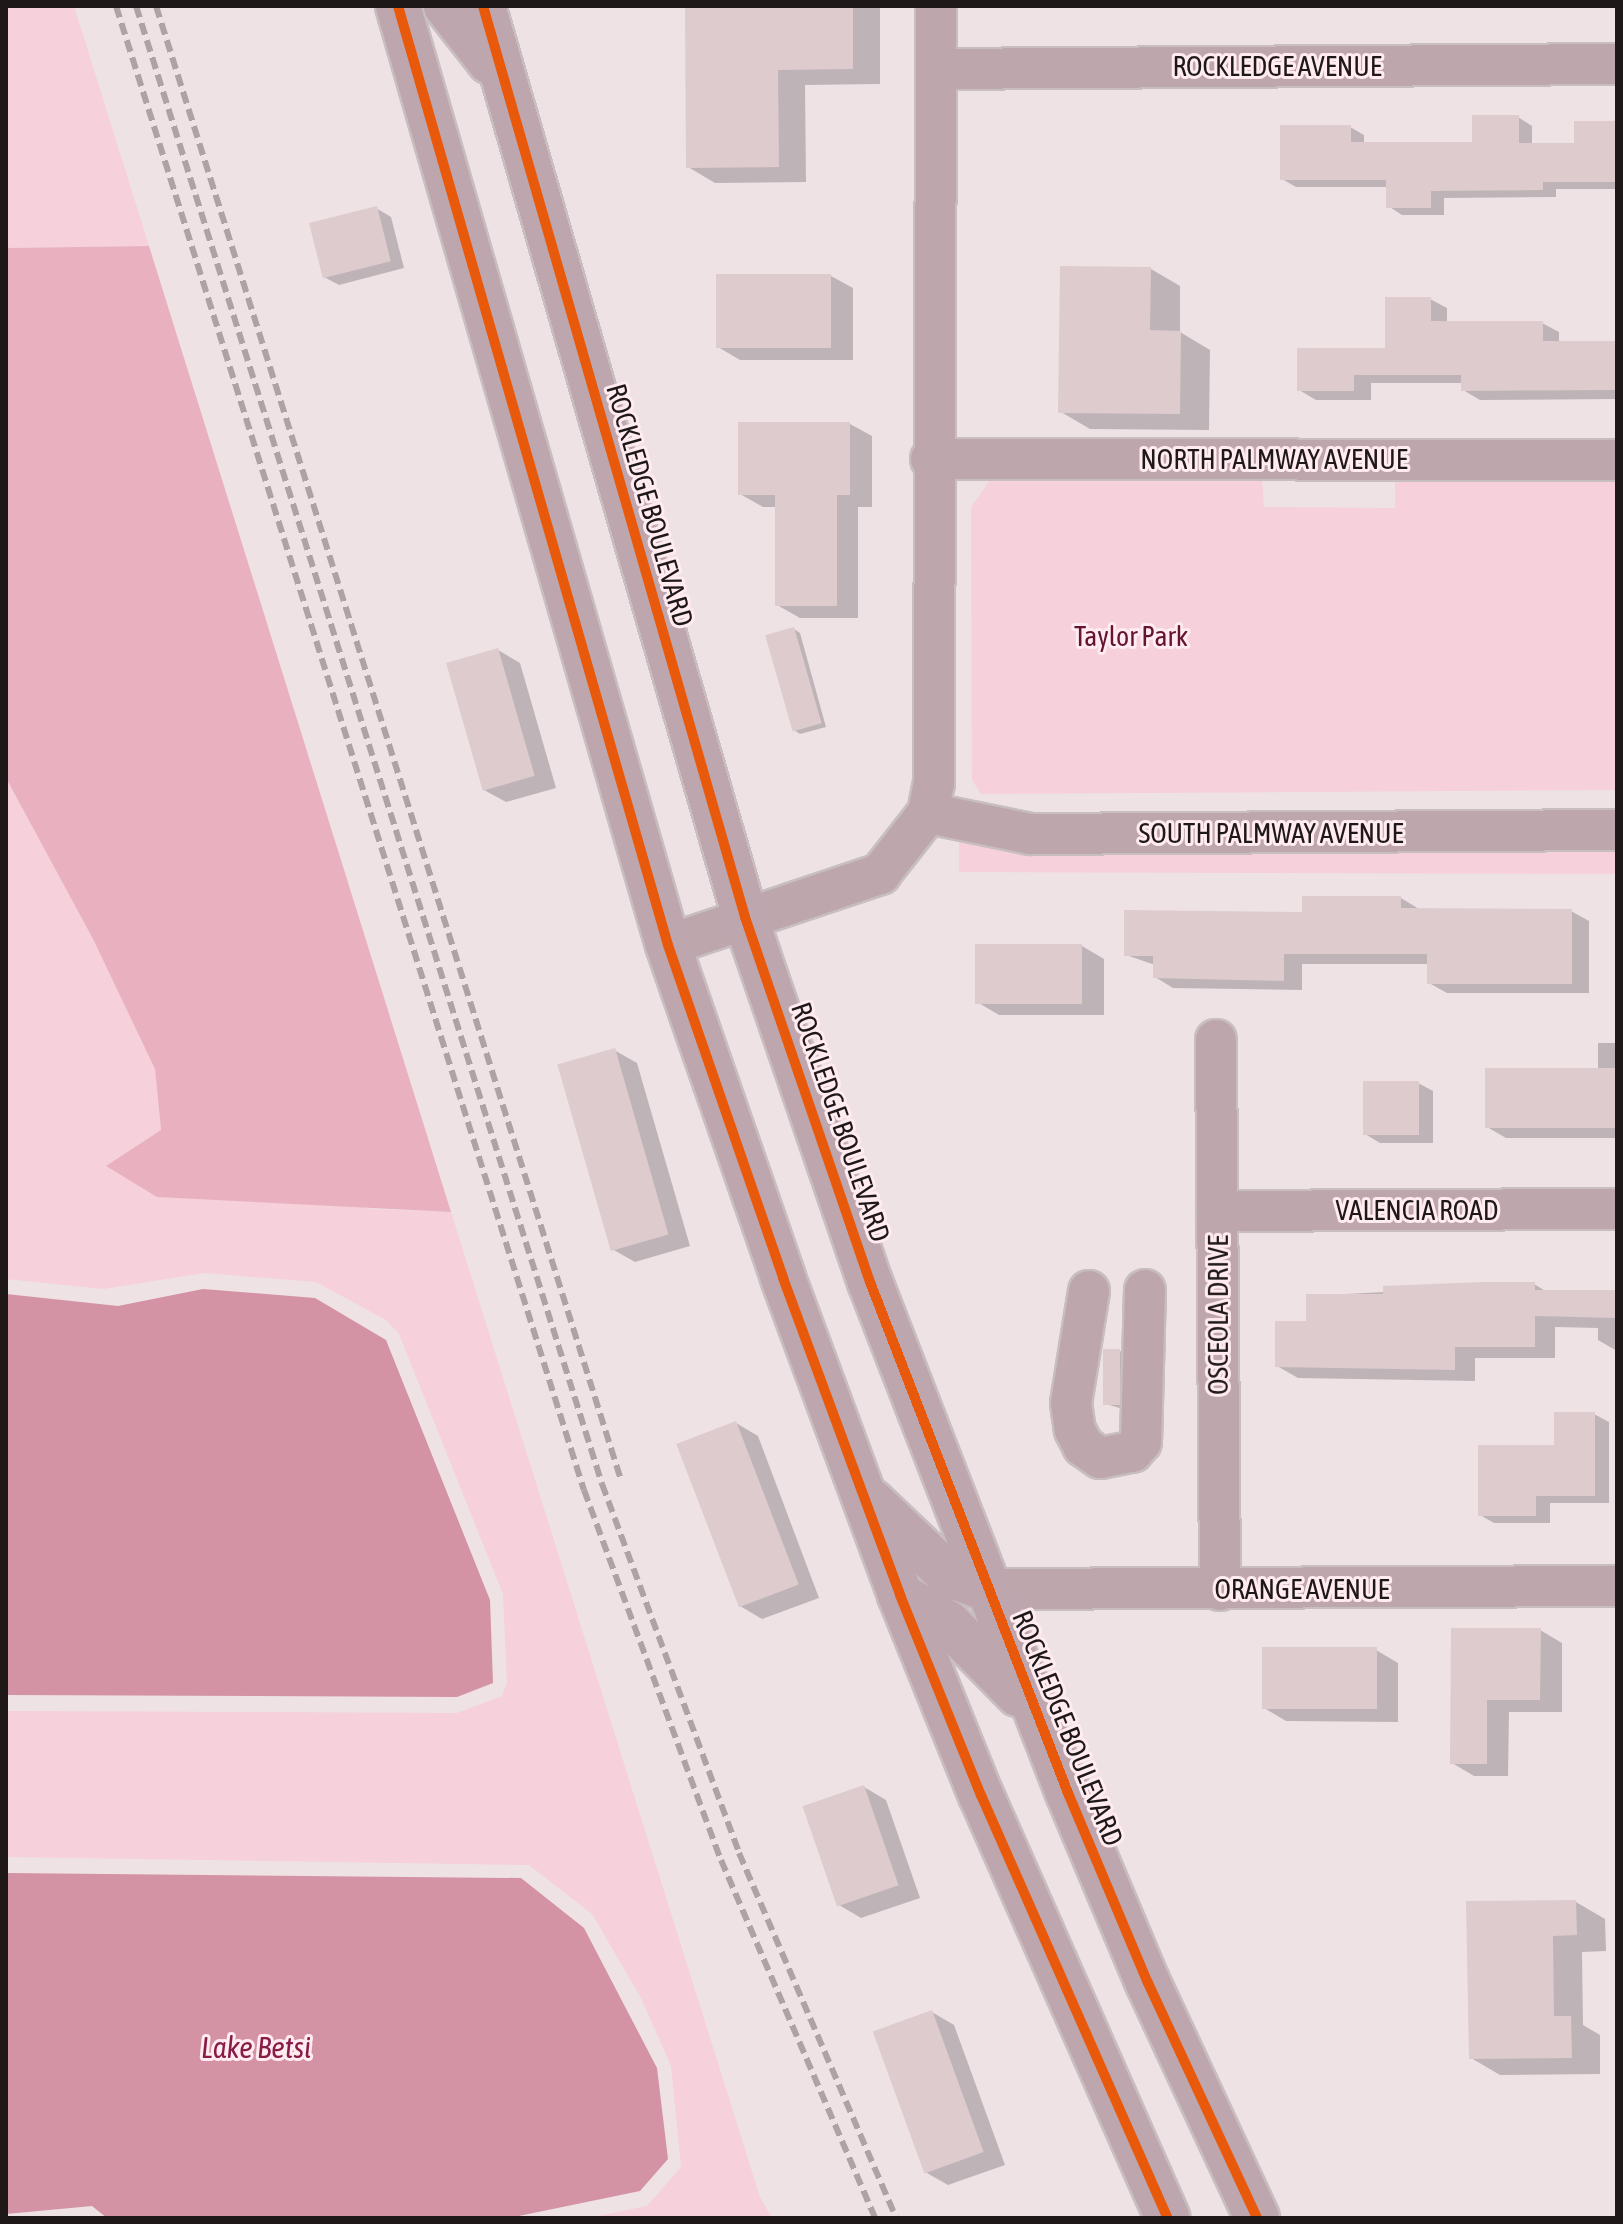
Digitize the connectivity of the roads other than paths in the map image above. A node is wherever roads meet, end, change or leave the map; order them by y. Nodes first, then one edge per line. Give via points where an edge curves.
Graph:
1 (398, 6) edge
2 (446, 6) edge
3 (483, 6) edge
4 (936, 6) edge
5 (1617, 64) edge
6 (936, 69) junction
7 (504, 80) junction
8 (931, 459) junction
9 (1617, 460) edge
10 (931, 798) junction
11 (1617, 830) edge
12 (745, 917) junction
13 (668, 945) junction
14 (1216, 1040) dead end
15 (1617, 1209) edge
16 (1218, 1211) junction
17 (1145, 1290) dead end
18 (1089, 1291) dead end
19 (863, 1494) junction
20 (1617, 1586) edge
21 (987, 1589) junction
22 (1220, 1590) junction
23 (900, 1595) junction
24 (1038, 1717) junction
25 (1168, 2218) edge
26 (1257, 2218) edge

1 - 13 main road
2 - 7 main road
3 - 7 main road, ROCKLEDGE BOULEVARD
4 - 6 street
5 - 6 street, ROCKLEDGE AVENUE
6 - 8 street
7 - 12 main road, ROCKLEDGE BOULEVARD
8 - 9 street, NORTH PALMWAY AVENUE
8 - 10 street
10 - 11 street, SOUTH PALMWAY AVENUE via 1030,834
10 - 12 street via 880,874
12 - 13 street
12 - 21 main road, ROCKLEDGE BOULEVARD via 870,1282
13 - 19 main road
14 - 16 street, OSCEOLA DRIVE
15 - 16 street, VALENCIA ROAD
16 - 22 street, OSCEOLA DRIVE
17 - 18 street via 1141,1442 1132,1452 1100,1458 1083,1446 1071,1403
19 - 21 main road via 949,1575
19 - 23 main road
20 - 22 street, ORANGE AVENUE
21 - 22 street, ORANGE AVENUE
21 - 24 main road, ROCKLEDGE BOULEVARD
23 - 24 main road via 948,1623 977,1648
23 - 25 main road via 1047,1949
24 - 26 main road, ROCKLEDGE BOULEVARD via 1148,1983

